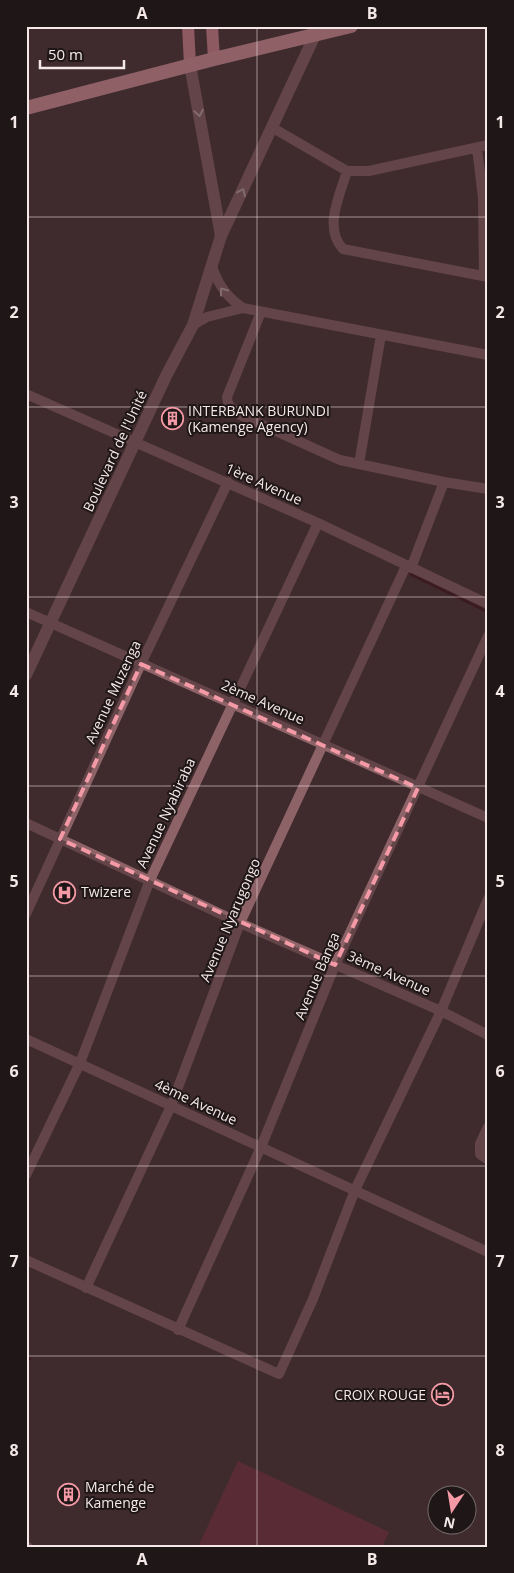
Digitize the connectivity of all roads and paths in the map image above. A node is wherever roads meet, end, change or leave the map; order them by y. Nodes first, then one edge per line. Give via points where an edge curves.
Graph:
1 (188, 26) edge
2 (212, 26) edge
3 (351, 26) edge
4 (315, 35) junction
5 (214, 59) junction
6 (190, 65) junction
7 (26, 108) edge
8 (272, 128) junction
9 (488, 145) edge
10 (477, 148) junction
11 (348, 171) junction
12 (221, 236) junction
13 (212, 267) junction
14 (486, 276) edge
15 (243, 308) junction
16 (261, 312) junction
17 (193, 325) junction
18 (381, 335) junction
19 (488, 355) edge
20 (26, 394) edge
21 (136, 444) junction
22 (359, 464) junction
23 (228, 482) junction
24 (444, 482) junction
25 (488, 489) edge
26 (318, 523) junction
27 (409, 567) junction
28 (487, 603) edge
29 (26, 612) edge
30 (49, 623) junction
31 (488, 636) edge
32 (141, 664) junction
33 (26, 675) edge
34 (232, 703) junction
35 (323, 745) junction
36 (418, 788) junction
37 (488, 818) edge
38 (26, 823) edge
39 (60, 839) junction
40 (150, 880) junction
41 (488, 899) edge
42 (26, 914) edge
43 (240, 923) junction
44 (335, 965) junction
45 (441, 1011) junction
46 (488, 1035) edge
47 (26, 1039) edge
48 (80, 1064) junction
49 (171, 1106) junction
50 (488, 1127) edge
51 (261, 1148) junction
52 (488, 1160) edge
53 (26, 1175) edge
54 (355, 1190) junction
55 (488, 1252) edge
56 (26, 1260) edge
57 (86, 1288) junction
58 (178, 1330) junction

1 - 6 main road
2 - 5 main road
3 - 4 highway
4 - 5 highway
4 - 8 street, Boulevard de l'Unité
5 - 6 highway
6 - 7 highway
6 -> 12 street, Boulevard de l'Unité
8 - 11 street
12 -> 8 street, Boulevard de l'Unité
9 - 10 street
10 - 11 street via 369,171
10 - 14 street
11 - 14 street via 334,218 336,243 343,250
12 - 13 street, Boulevard de l'Unité
15 -> 13 street via 229,298
13 - 17 street, Boulevard de l'Unité
15 - 16 street
15 - 17 street
16 - 18 street
16 - 22 street via 228,403 240,415 323,453
17 - 21 street, Boulevard de l'Unité
18 - 19 street
18 - 22 street
20 - 21 street, 1ère Avenue
21 - 23 street, 1ère Avenue
21 - 30 street, Boulevard de l'Unité
22 - 24 street
23 - 26 street, 1ère Avenue
23 - 32 street, Avenue Muzenga
24 - 25 street
24 - 27 street, Avenue Nyarugongo
26 - 27 street, 1ère Avenue
26 - 34 street, Avenue Nyabiraba
27 - 28 street, 1ère Avenue
27 - 35 street, Avenue Nyarugongo
29 - 30 street, 2ème Avenue
30 - 32 street, 2ème Avenue
30 - 33 street, Boulevard de l'Unité
31 - 36 street, Avenue Banga
32 - 34 street, 2ème Avenue
32 - 39 street, Avenue Muzenga
34 - 35 street, 2ème Avenue
34 - 40 street, Avenue Nyabiraba
35 - 36 street, 2ème Avenue
35 - 43 street, Avenue Nyarugongo
36 - 37 street, 2ème Avenue
36 - 44 street, Avenue Banga
38 - 39 street, 3ème Avenue
39 - 40 street, 3ème Avenue
39 - 42 street, Avenue Muzenga
40 - 43 street, 3ème Avenue
40 - 48 street, Avenue Nyabiraba
41 - 45 street
43 - 44 street, 3ème Avenue
43 - 49 street, Avenue Nyarugongo
44 - 45 street, 3ème Avenue
44 - 51 street, Avenue Banga
45 - 46 street, 3ème Avenue
45 - 54 street
47 - 48 street, 4ème Avenue
48 - 49 street, 4ème Avenue
48 - 53 street, Avenue Nyabiraba
49 - 51 street, 4ème Avenue
49 - 57 street, Avenue Nyarugongo
50 - 52 street via 479,1150
51 - 54 street, 4ème Avenue
51 - 58 street, Avenue Banga
54 - 55 street, 4ème Avenue
54 - 58 street via 313,1299 279,1374
56 - 57 street
57 - 58 street

